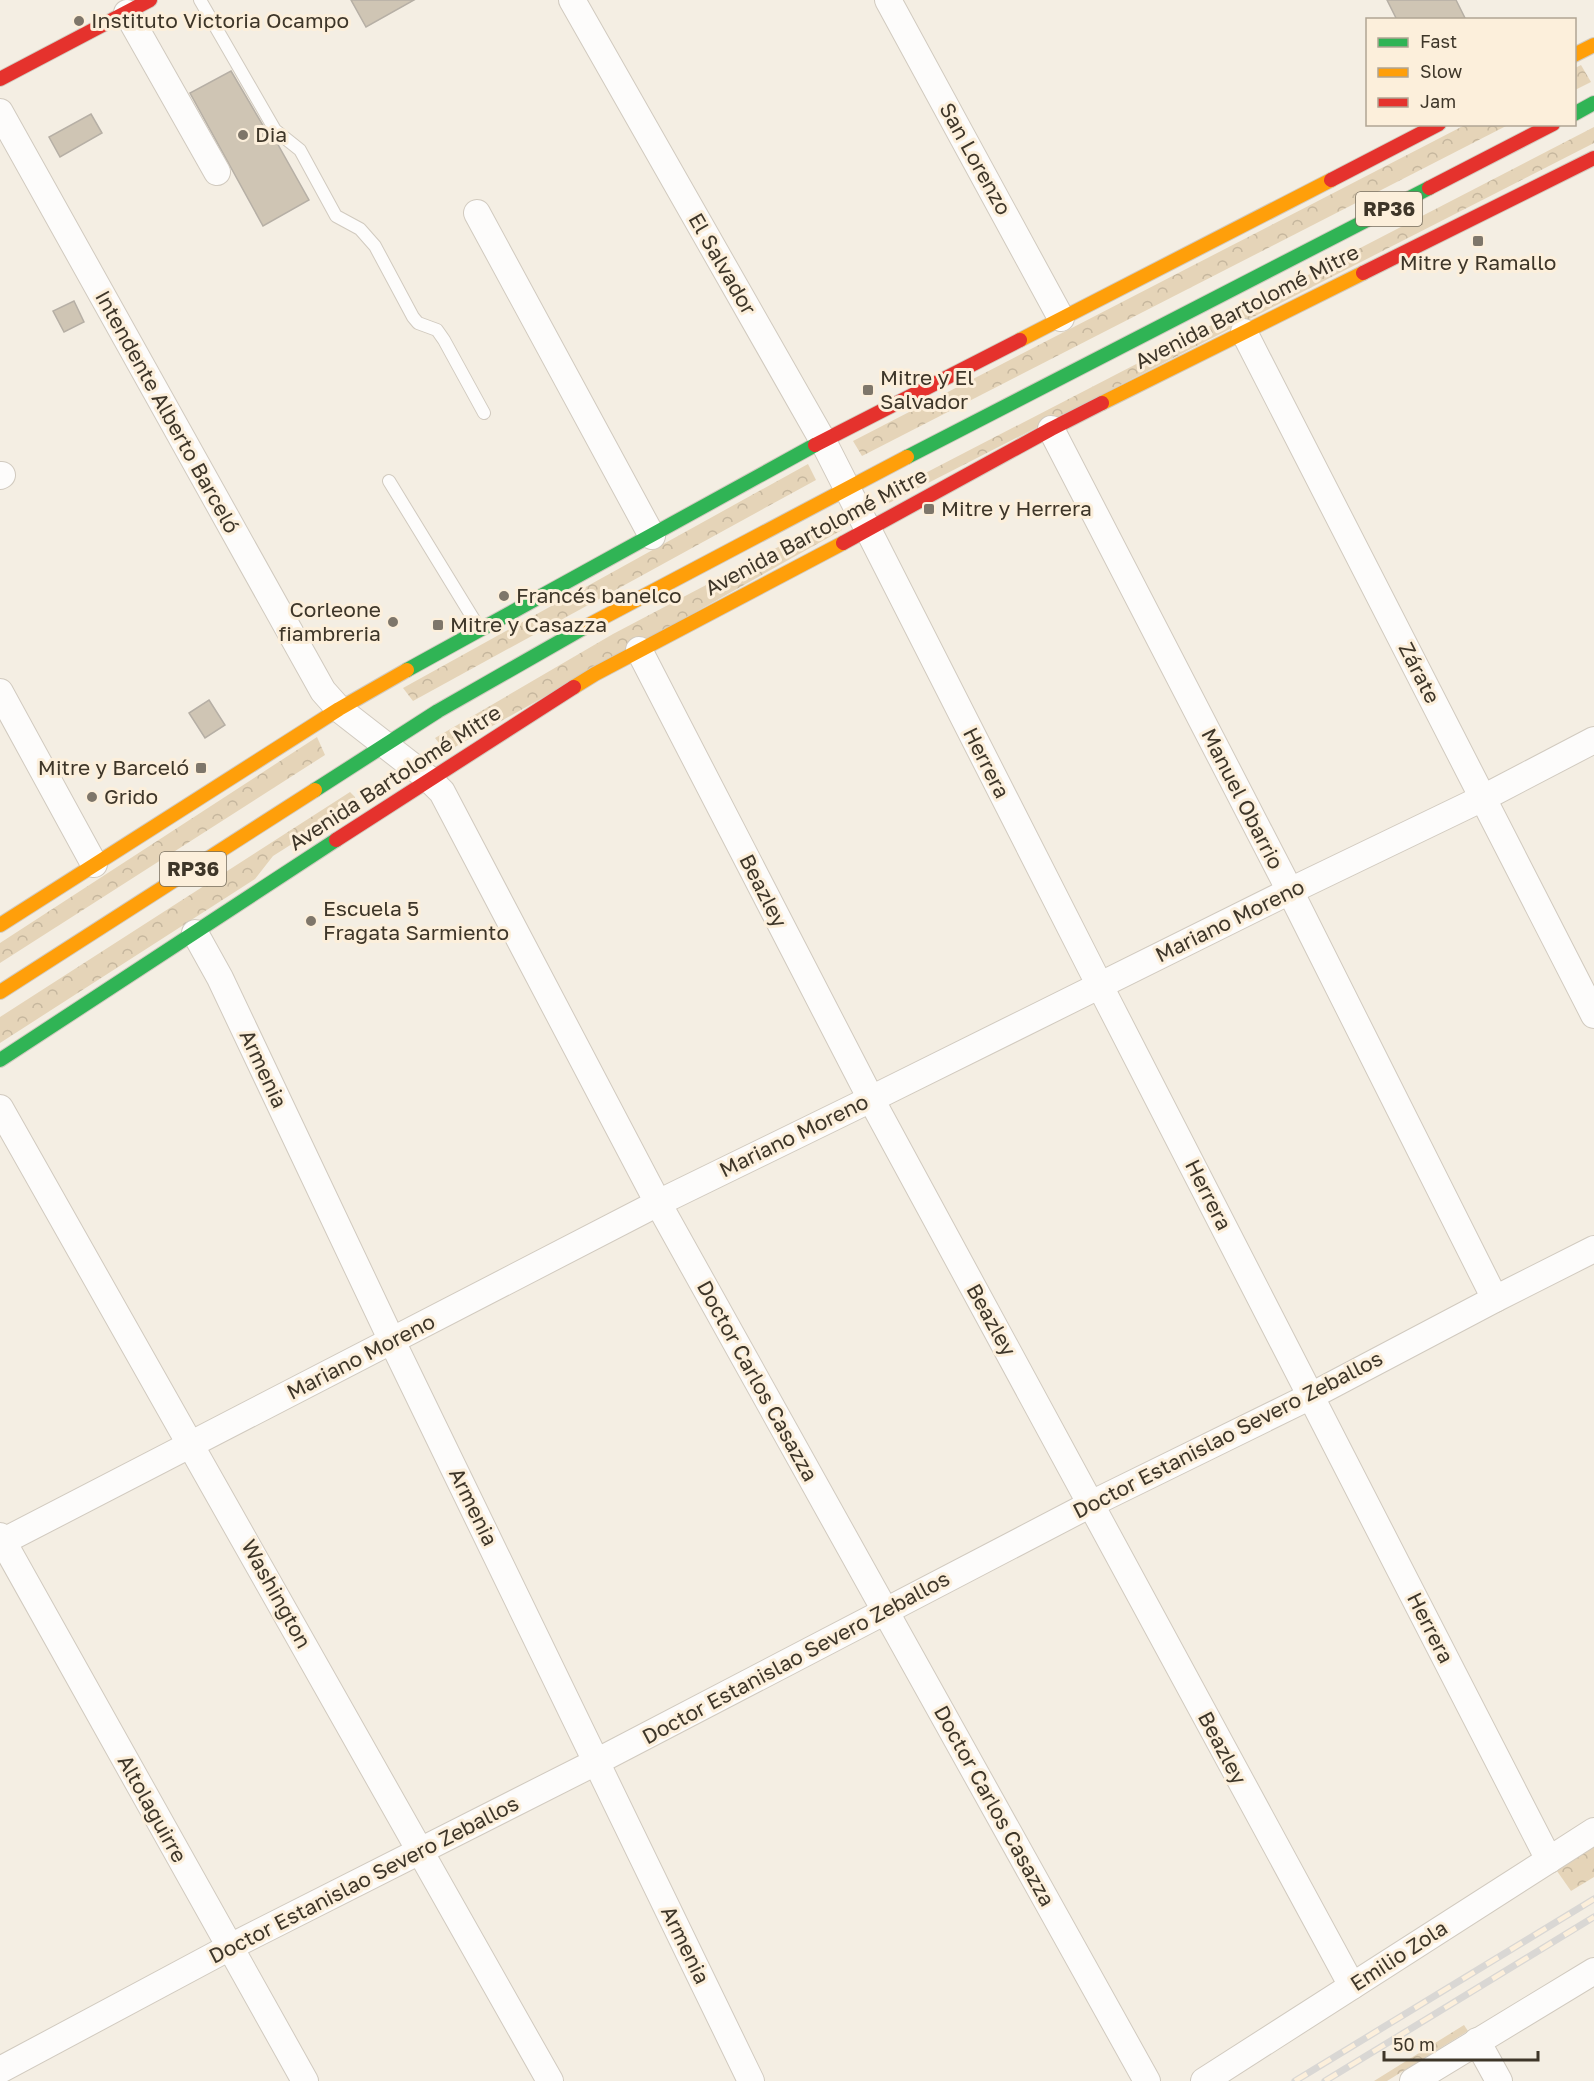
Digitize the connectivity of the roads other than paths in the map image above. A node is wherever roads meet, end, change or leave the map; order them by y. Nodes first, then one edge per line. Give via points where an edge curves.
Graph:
1 (150, 0) edge
2 (200, 0) edge
3 (572, 0) edge
4 (888, 0) edge
5 (127, 13) junction
6 (1594, 45) edge
7 (1576, 54) edge
8 (0, 79) edge
9 (1594, 103) edge
10 (0, 111) edge
11 (1576, 113) edge
12 (1434, 126) edge
13 (1549, 126) edge
14 (1594, 158) edge
15 (217, 171) dead end
16 (477, 213) dead end
17 (1061, 318) junction
18 (1244, 332) junction
19 (484, 413) dead end
20 (1052, 429) junction
21 (824, 441) junction
22 (389, 481) dead end
23 (846, 488) junction
24 (867, 530) junction
25 (652, 536) junction
26 (480, 629) junction
27 (639, 650) junction
28 (0, 692) edge
29 (339, 709) junction
30 (1594, 740) edge
31 (385, 745) junction
32 (429, 779) junction
33 (1483, 798) junction
34 (94, 864) junction
35 (1290, 891) junction
36 (0, 925) edge
37 (195, 933) junction
38 (1100, 986) junction
39 (0, 992) edge
40 (1591, 1003) edge
41 (0, 1060) edge
42 (871, 1099) junction
43 (0, 1108) edge
44 (658, 1203) junction
45 (1594, 1249) edge
46 (1495, 1299) junction
47 (392, 1341) junction
48 (1311, 1396) junction
49 (191, 1443) junction
50 (1090, 1504) junction
51 (1, 1540) edge
52 (886, 1611) junction
53 (596, 1762) junction
54 (1594, 1831) edge
55 (420, 1850) junction
56 (1549, 1860) junction
57 (230, 1947) junction
58 (1594, 1971) edge
59 (1352, 1986) junction
60 (1477, 2041) junction
61 (0, 2070) edge
62 (305, 2081) edge
63 (550, 2081) edge
64 (751, 2081) edge
65 (1147, 2081) edge
66 (1204, 2081) edge
67 (1413, 2081) edge
68 (1499, 2081) edge

1 - 5 street
2 - 19 lane via 275,130 300,150 336,216 360,229 375,246 412,317 437,330
3 - 21 street, El Salvador
4 - 17 street, San Lorenzo
5 - 8 street
5 - 15 street
6 - 7 street
9 - 11 street
10 - 29 street, Intendente Alberto Barceló via 323,691
12 - 17 street
13 - 23 street, Avenida Bartolomé Mitre / RP36
14 - 18 street, Avenida Bartolomé Mitre
16 - 25 street
17 - 21 street
18 - 20 street, Avenida Bartolomé Mitre
18 - 33 street, Zárate
20 - 24 street, Avenida Bartolomé Mitre
20 - 35 street, Manuel Obarrio
21 - 23 street, El Salvador
21 - 25 street
22 - 26 lane
23 - 24 street, El Salvador
23 - 31 street, Avenida Bartolomé Mitre / RP36 via 609,614
24 - 27 street, Avenida Bartolomé Mitre
24 - 38 street, Herrera
25 - 26 street
26 - 29 street
27 - 32 street, Avenida Bartolomé Mitre
27 - 42 street, Beazley
28 - 34 street
29 - 31 street, Doctor Carlos Casazza
29 - 34 street
30 - 33 street, Mariano Moreno
31 - 32 street, Doctor Carlos Casazza
31 - 39 street, Avenida Bartolomé Mitre / RP36
32 - 37 street, Avenida Bartolomé Mitre
32 - 44 street, Doctor Carlos Casazza via 442,792
33 - 35 street, Mariano Moreno
33 - 40 street, Zárate
34 - 36 street
35 - 38 street, Mariano Moreno
35 - 46 street, Manuel Obarrio
37 - 41 street, Avenida Bartolomé Mitre
37 - 47 street, Armenia
38 - 42 street, Mariano Moreno
38 - 48 street, Herrera
42 - 44 street, Mariano Moreno
42 - 50 street, Beazley
43 - 49 street, Washington
44 - 47 street, Mariano Moreno
44 - 52 street, Doctor Carlos Casazza
45 - 46 street, Doctor Estanislao Severo Zeballos
46 - 48 street, Doctor Estanislao Severo Zeballos
47 - 49 street, Mariano Moreno
47 - 53 street, Armenia
48 - 50 street, Doctor Estanislao Severo Zeballos
48 - 56 street, Herrera
49 - 51 street, Mariano Moreno
49 - 55 street, Washington
50 - 52 street, Doctor Estanislao Severo Zeballos
50 - 59 street, Beazley
51 - 57 street, Altolaguirre
52 - 53 street, Doctor Estanislao Severo Zeballos
52 - 65 street, Doctor Carlos Casazza
53 - 55 street, Doctor Estanislao Severo Zeballos
53 - 64 street, Armenia
54 - 56 street, Emilio Zola
55 - 57 street, Doctor Estanislao Severo Zeballos
55 - 63 street, Washington
56 - 59 street, Emilio Zola
57 - 61 street, Doctor Estanislao Severo Zeballos
57 - 62 street, Altolaguirre
58 - 60 street
59 - 66 street, Emilio Zola
60 - 67 street
60 - 68 street

